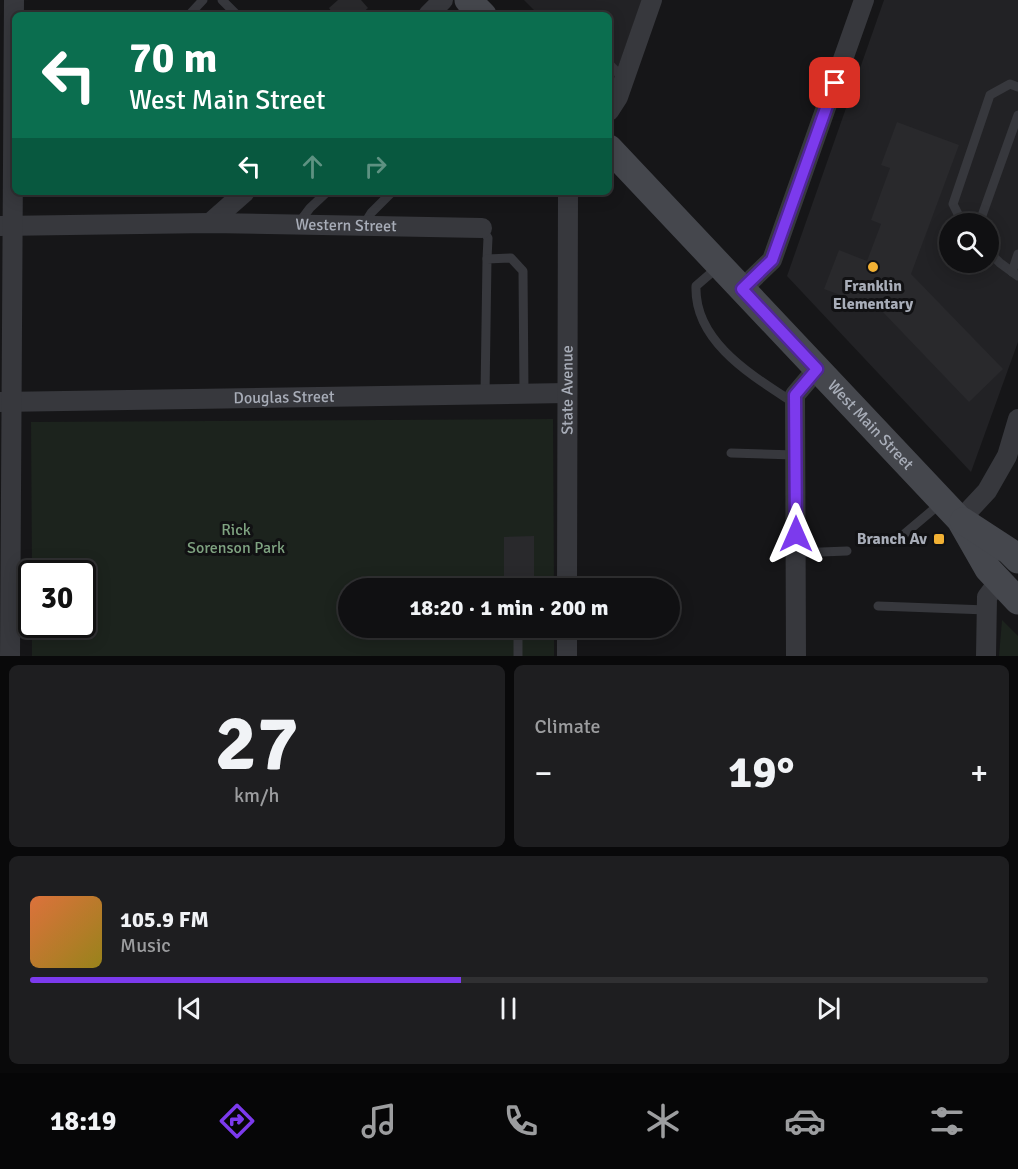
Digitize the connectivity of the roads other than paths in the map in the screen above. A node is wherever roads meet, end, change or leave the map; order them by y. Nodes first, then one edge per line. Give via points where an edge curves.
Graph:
1 (203, 0) edge
2 (222, 0) edge
3 (443, 0) edge
4 (468, 0) edge
5 (652, 0) edge
6 (864, 0) edge
7 (10, 5) edge
8 (192, 12) edge
9 (234, 12) edge
10 (431, 12) edge
11 (480, 12) edge
12 (12, 23) edge
13 (612, 67) edge
14 (624, 79) junction
15 (1018, 87) edge
16 (612, 106) edge
17 (12, 109) edge
18 (1018, 115) edge
19 (612, 151) edge
20 (242, 195) edge
21 (324, 195) edge
22 (389, 195) edge
23 (568, 195) edge
24 (958, 213) edge
25 (983, 213) edge
26 (210, 223) junction
27 (6, 226) edge
28 (296, 226) junction
29 (363, 226) junction
30 (482, 228) joint
31 (1018, 254) edge
32 (488, 259) junction
33 (999, 262) edge
34 (720, 266) junction
35 (1015, 274) edge
36 (742, 289) junction
37 (817, 369) junction
38 (524, 393) junction
39 (567, 393) junction
40 (485, 394) junction
41 (6, 402) edge
42 (795, 404) junction
43 (1017, 429) edge
44 (731, 453) dead end
45 (795, 455) junction
46 (951, 511) junction
47 (896, 541) dead end
48 (848, 551) dead end
49 (796, 553) junction
50 (1018, 560) edge
51 (567, 578) edge
52 (999, 581) junction
53 (1018, 601) edge
54 (878, 606) dead end
55 (987, 610) junction
56 (518, 638) edge
57 (567, 638) edge
58 (10, 656) edge
59 (518, 656) edge
60 (567, 656) edge
61 (796, 656) edge
62 (986, 656) edge

1 - 8 lane
2 - 9 lane
3 - 10 street
4 - 11 main road
5 - 14 street
6 - 36 street via 772,260
7 - 12 street
13 - 14 lane
14 - 16 street
15 - 24 lane via 1010,84 990,95 953,204
17 - 27 street
18 - 25 lane
19 - 34 main road, West Main Street
20 - 26 street
21 - 28 lane
22 - 29 lane
23 - 39 street, State Avenue
26 - 27 street, Western Street
26 - 28 street, Western Street
27 - 41 street
28 - 29 street, Western Street
29 - 30 street, Western Street
30 - 32 lane via 488,238
31 - 35 lane
32 - 38 lane via 511,258 523,271
32 - 40 lane
33 - 35 lane
34 - 36 main road, West Main Street
34 - 42 lane via 696,286 695,302 710,336 740,366
36 - 37 main road, West Main Street
37 - 42 street via 795,395
37 - 46 main road, West Main Street
38 - 39 street, Douglas Street
38 - 40 street, Douglas Street
39 - 51 street, State Avenue
40 - 41 street, Douglas Street
41 - 58 street
42 - 45 street
43 - 46 street via 987,491
44 - 45 lane
45 - 49 street
46 - 47 lane
46 - 50 main road, West Main Street
46 - 52 main road, West Main Street
48 - 49 lane
49 - 61 street
52 - 53 main road, West Main Street
52 - 55 street via 987,597
54 - 55 lane
55 - 62 street
56 - 59 lane
57 - 60 street

